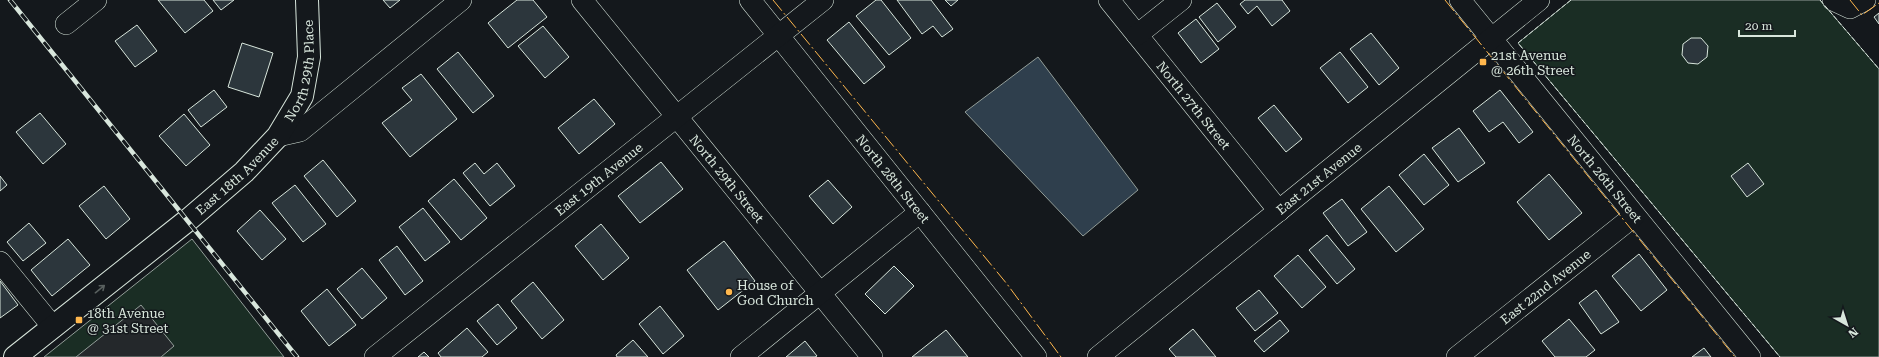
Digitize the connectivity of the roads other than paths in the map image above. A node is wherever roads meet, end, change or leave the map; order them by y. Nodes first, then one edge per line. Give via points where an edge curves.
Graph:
1 (96, 0) edge
2 (307, 0) edge
3 (461, 0) edge
4 (582, 0) edge
5 (750, 0) edge
6 (823, 0) edge
7 (1109, 0) edge
8 (1180, 0) edge
9 (1460, 0) edge
10 (1539, 0) edge
11 (66, 24) dead end
12 (1137, 35) junction
13 (778, 36) junction
14 (1491, 38) junction
15 (678, 117) junction
16 (278, 136) junction
17 (1279, 211) junction
18 (920, 212) junction
19 (1634, 216) junction
20 (0, 262) edge
21 (820, 293) junction
22 (53, 327) junction
23 (15, 357) edge
24 (375, 357) edge
25 (741, 357) edge
26 (872, 357) edge
27 (1036, 357) edge
28 (1098, 357) edge
29 (1457, 357) edge
30 (1750, 357) edge

1 - 11 street
2 - 16 main road, North 29th Place via 309,57 302,96
3 - 16 street, East 18th Avenue via 300,131
4 - 15 street, North 29th Street
5 - 13 street, North 28th Street
6 - 13 street, East 19th Avenue
7 - 12 street, North 27th Street
8 - 12 street
9 - 14 street, North 26th Street
10 - 14 street, East 21st Avenue
12 - 17 street, North 27th Street
13 - 15 street, East 19th Avenue
13 - 18 street, North 28th Street
14 - 17 street, East 21st Avenue
14 - 19 street, North 26th Street
15 - 21 street, North 29th Street
15 - 24 street, East 19th Avenue
22 -> 16 main road, East 18th Avenue via 188,220 244,172
17 - 28 street, East 21st Avenue
18 - 21 street
18 - 27 street, North 28th Street
19 - 29 street, East 22nd Avenue
19 - 30 street, North 26th Street
20 - 22 street
21 - 25 street
21 - 26 street, North 29th Street
22 - 23 main road, East 18th Avenue

